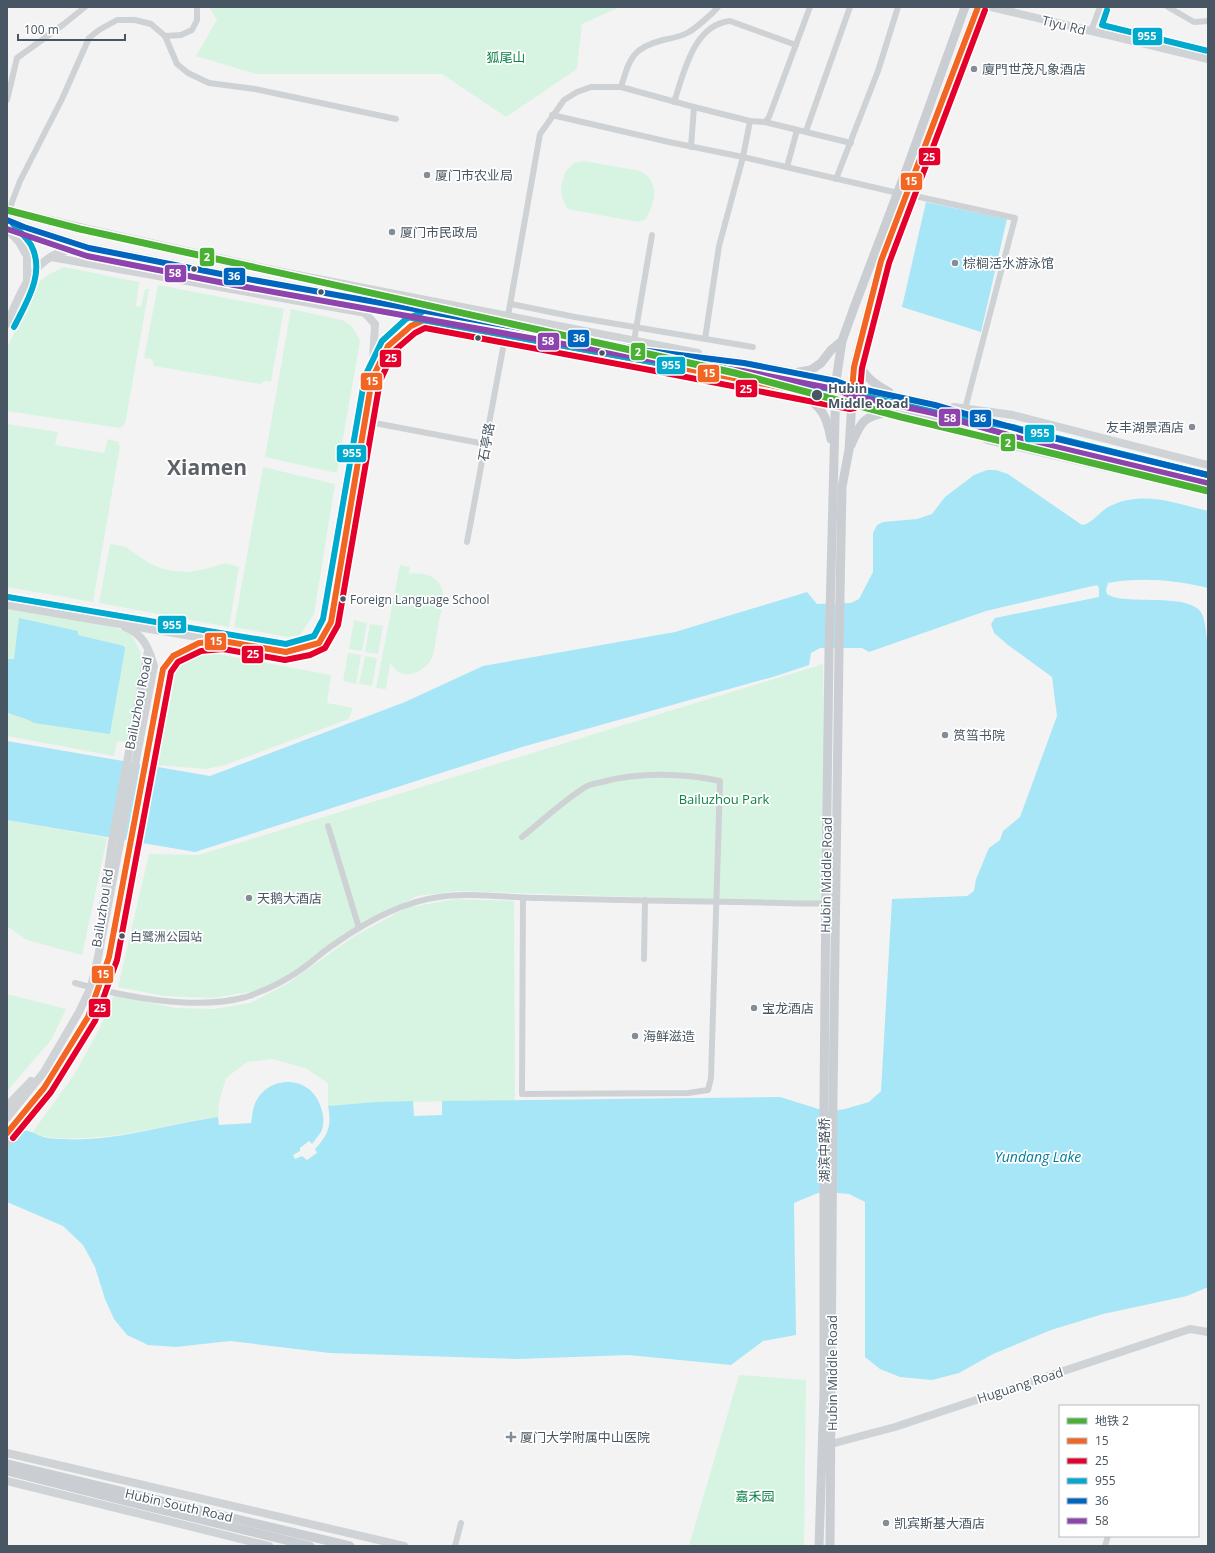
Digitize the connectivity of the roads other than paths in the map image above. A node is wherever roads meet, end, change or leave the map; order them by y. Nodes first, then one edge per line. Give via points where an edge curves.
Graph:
1 (85, 7) edge
2 (197, 7) edge
3 (718, 7) edge
4 (810, 7) edge
5 (850, 7) edge
6 (898, 7) edge
7 (965, 7) edge
8 (978, 7) edge
9 (991, 7) edge
10 (1100, 7) edge
11 (1168, 7) edge
12 (1208, 21) edge
13 (1091, 31) junction
14 (165, 36) junction
15 (796, 45) junction
16 (1208, 59) edge
17 (621, 87) junction
18 (7, 100) edge
19 (674, 102) junction
20 (694, 107) junction
21 (552, 115) junction
22 (396, 119) dead end
23 (750, 121) junction
24 (765, 122) junction
25 (797, 130) junction
26 (806, 131) junction
27 (851, 143) junction
28 (692, 147) junction
29 (743, 157) junction
30 (787, 167) junction
31 (836, 179) junction
32 (902, 193) junction
33 (8, 214) edge
34 (7, 229) edge
35 (652, 235) dead end
36 (7, 237) edge
37 (19, 242) junction
38 (89, 248) junction
39 (51, 257) junction
40 (27, 279) junction
41 (351, 298) junction
42 (511, 304) junction
43 (367, 314) junction
44 (508, 316) junction
45 (424, 320) joint
46 (7, 324) edge
47 (411, 326) junction
48 (637, 328) junction
49 (705, 340) junction
50 (634, 341) junction
51 (842, 342) junction
52 (504, 343) junction
53 (753, 347) dead end
54 (858, 351) junction
55 (744, 362) junction
56 (693, 370) junction
57 (794, 373) junction
58 (372, 379) junction
59 (836, 381) junction
60 (852, 387) junction
61 (796, 391) junction
62 (895, 396) junction
63 (836, 398) junction
64 (852, 401) junction
65 (935, 405) junction
66 (965, 409) junction
67 (896, 411) junction
68 (364, 421) junction
69 (962, 426) junction
70 (485, 444) junction
71 (849, 450) junction
72 (834, 451) junction
73 (1208, 465) edge
74 (1208, 475) edge
75 (1208, 483) edge
76 (1208, 491) edge
77 (467, 542) dead end
78 (835, 597) junction
79 (7, 605) edge
80 (106, 621) junction
81 (223, 640) junction
82 (132, 759) joint
83 (148, 762) joint
84 (328, 826) dead end
85 (522, 837) dead end
86 (523, 898) junction
87 (645, 900) junction
88 (716, 902) junction
89 (831, 903) junction
90 (359, 928) junction
91 (644, 959) dead end
92 (75, 983) dead end
93 (89, 986) junction
94 (102, 990) junction
95 (828, 1098) joint
96 (7, 1106) edge
97 (7, 1118) edge
98 (19, 1123) junction
99 (7, 1133) edge
100 (7, 1143) edge
101 (828, 1200) junction
102 (1208, 1332) edge
103 (831, 1444) junction
104 (7, 1453) edge
105 (7, 1464) edge
106 (7, 1471) edge
107 (7, 1481) edge
108 (460, 1522) dead end
109 (268, 1546) edge
110 (310, 1546) edge
111 (350, 1546) edge
112 (404, 1546) edge
113 (455, 1546) edge
114 (819, 1546) edge
115 (830, 1546) edge

1 - 18 street via 17,58
2 - 14 street via 197,20 192,30 181,35
3 - 17 street via 688,33 646,44 639,49 629,65
4 - 15 street
5 - 26 street
6 - 27 street
7 - 32 main road
8 - 32 main road
9 - 13 main road, Tiyu Rd
10 - 13 street
11 - 12 street via 1194,22
13 - 16 main road, Tiyu Rd
14 - 22 street via 177,64 188,73 209,83 255,89
14 - 33 street via 151,24 118,20 89,38 62,99 20,181
15 - 19 street via 730,21 720,22 695,45
15 - 24 street via 769,118
17 - 19 street
17 - 21 street via 592,87 577,92 564,100
19 - 20 street
20 - 23 street
20 - 28 street
21 - 28 street
21 - 42 street via 540,134
23 - 24 street
23 - 29 street
24 - 25 street
25 - 26 street
25 - 30 street
26 - 27 street
27 - 31 street
28 - 29 street
29 - 30 street
29 - 49 street via 719,246
30 - 31 street
31 - 32 street
32 - 51 main road
32 - 54 main road
32 - 66 street via 1015,218
33 - 38 main road via 24,227
33 - 44 main road via 287,273
34 - 37 main road
35 - 48 street
36 - 37 main road
37 - 40 main road via 27,256
38 - 39 main road via 67,250
38 - 41 main road
39 - 40 main road
39 - 43 main road
40 - 46 main road
41 - 43 main road
41 - 55 main road via 648,351
42 - 44 street
42 - 48 street
43 - 58 main road via 375,324
44 - 50 main road
45 - 47 main road
45 - 56 main road
47 - 52 main road
47 - 58 main road via 388,346
48 - 49 street
48 - 50 street
49 - 53 street
50 - 55 main road
51 - 57 main road via 811,370
51 - 59 main road
52 - 56 main road via 680,375
52 - 70 street, 石亭路
54 - 60 main road
54 - 62 main road via 859,366 869,378
55 - 57 main road
56 - 61 main road
57 - 59 main road
58 - 68 main road, Bailuzhou Road
59 - 60 main road
59 - 63 main road
60 - 62 main road
60 - 64 main road
61 - 63 main road
61 - 72 main road via 811,400 825,415
62 - 65 main road
63 - 64 main road
63 - 72 main road
64 - 67 main road
64 - 71 main road
65 - 66 main road
65 - 74 main road via 1024,431
66 - 73 main road via 1013,415
67 - 69 main road
67 - 71 main road via 875,414 865,420
68 - 70 street
68 - 81 main road, Bailuzhou Road via 331,622 319,643 286,652
69 - 75 main road via 1011,435
69 - 76 main road via 987,440
70 - 77 street, 石亭路
71 - 78 main road via 842,487
72 - 78 main road
78 - 89 main road, Hubin Middle Road via 838,651
78 - 89 main road, Hubin Middle Road via 829,651
79 - 80 main road
80 - 81 main road, Bailuzhou Road
80 - 82 main road, Bailuzhou Road via 134,631 149,648 154,666
81 - 83 main road, Bailuzhou Road via 199,643 173,656 163,668
82 - 93 main road, Bailuzhou Rd via 98,957
83 - 94 main road, Bailuzhou Rd
84 - 90 street
85 - 88 street via 588,785 610,779 654,776 701,777 720,781
86 - 87 street
86 - 88 street via 522,1094 688,1093 708,1090 711,1078
86 - 90 street via 456,895 415,901
87 - 88 street
87 - 91 street
88 - 89 street
89 - 95 main road, Hubin Middle Road
90 - 94 street via 333,944 299,971 245,997 188,1004
92 - 93 street
93 - 94 street
93 - 96 main road, Bailuzhou Rd via 58,1043 37,1074
93 - 97 main road, Bailuzhou Rd via 79,1012 44,1072
94 - 98 main road, Bailuzhou Rd via 44,1088
95 - 101 main road, 湖滨中路桥
98 - 99 main road, Bailuzhou Rd
98 - 100 main road, Bailuzhou Rd
101 - 103 main road, Hubin Middle Road
101 - 114 main road, Hubin Middle Road
102 - 103 main road, Huguang Road via 1190,1328 895,1427
103 - 115 main road, Hubin Middle Road
104 - 112 main road
105 - 111 main road, Hubin South Road
106 - 110 main road, Hubin South Road
107 - 109 main road
108 - 113 street

